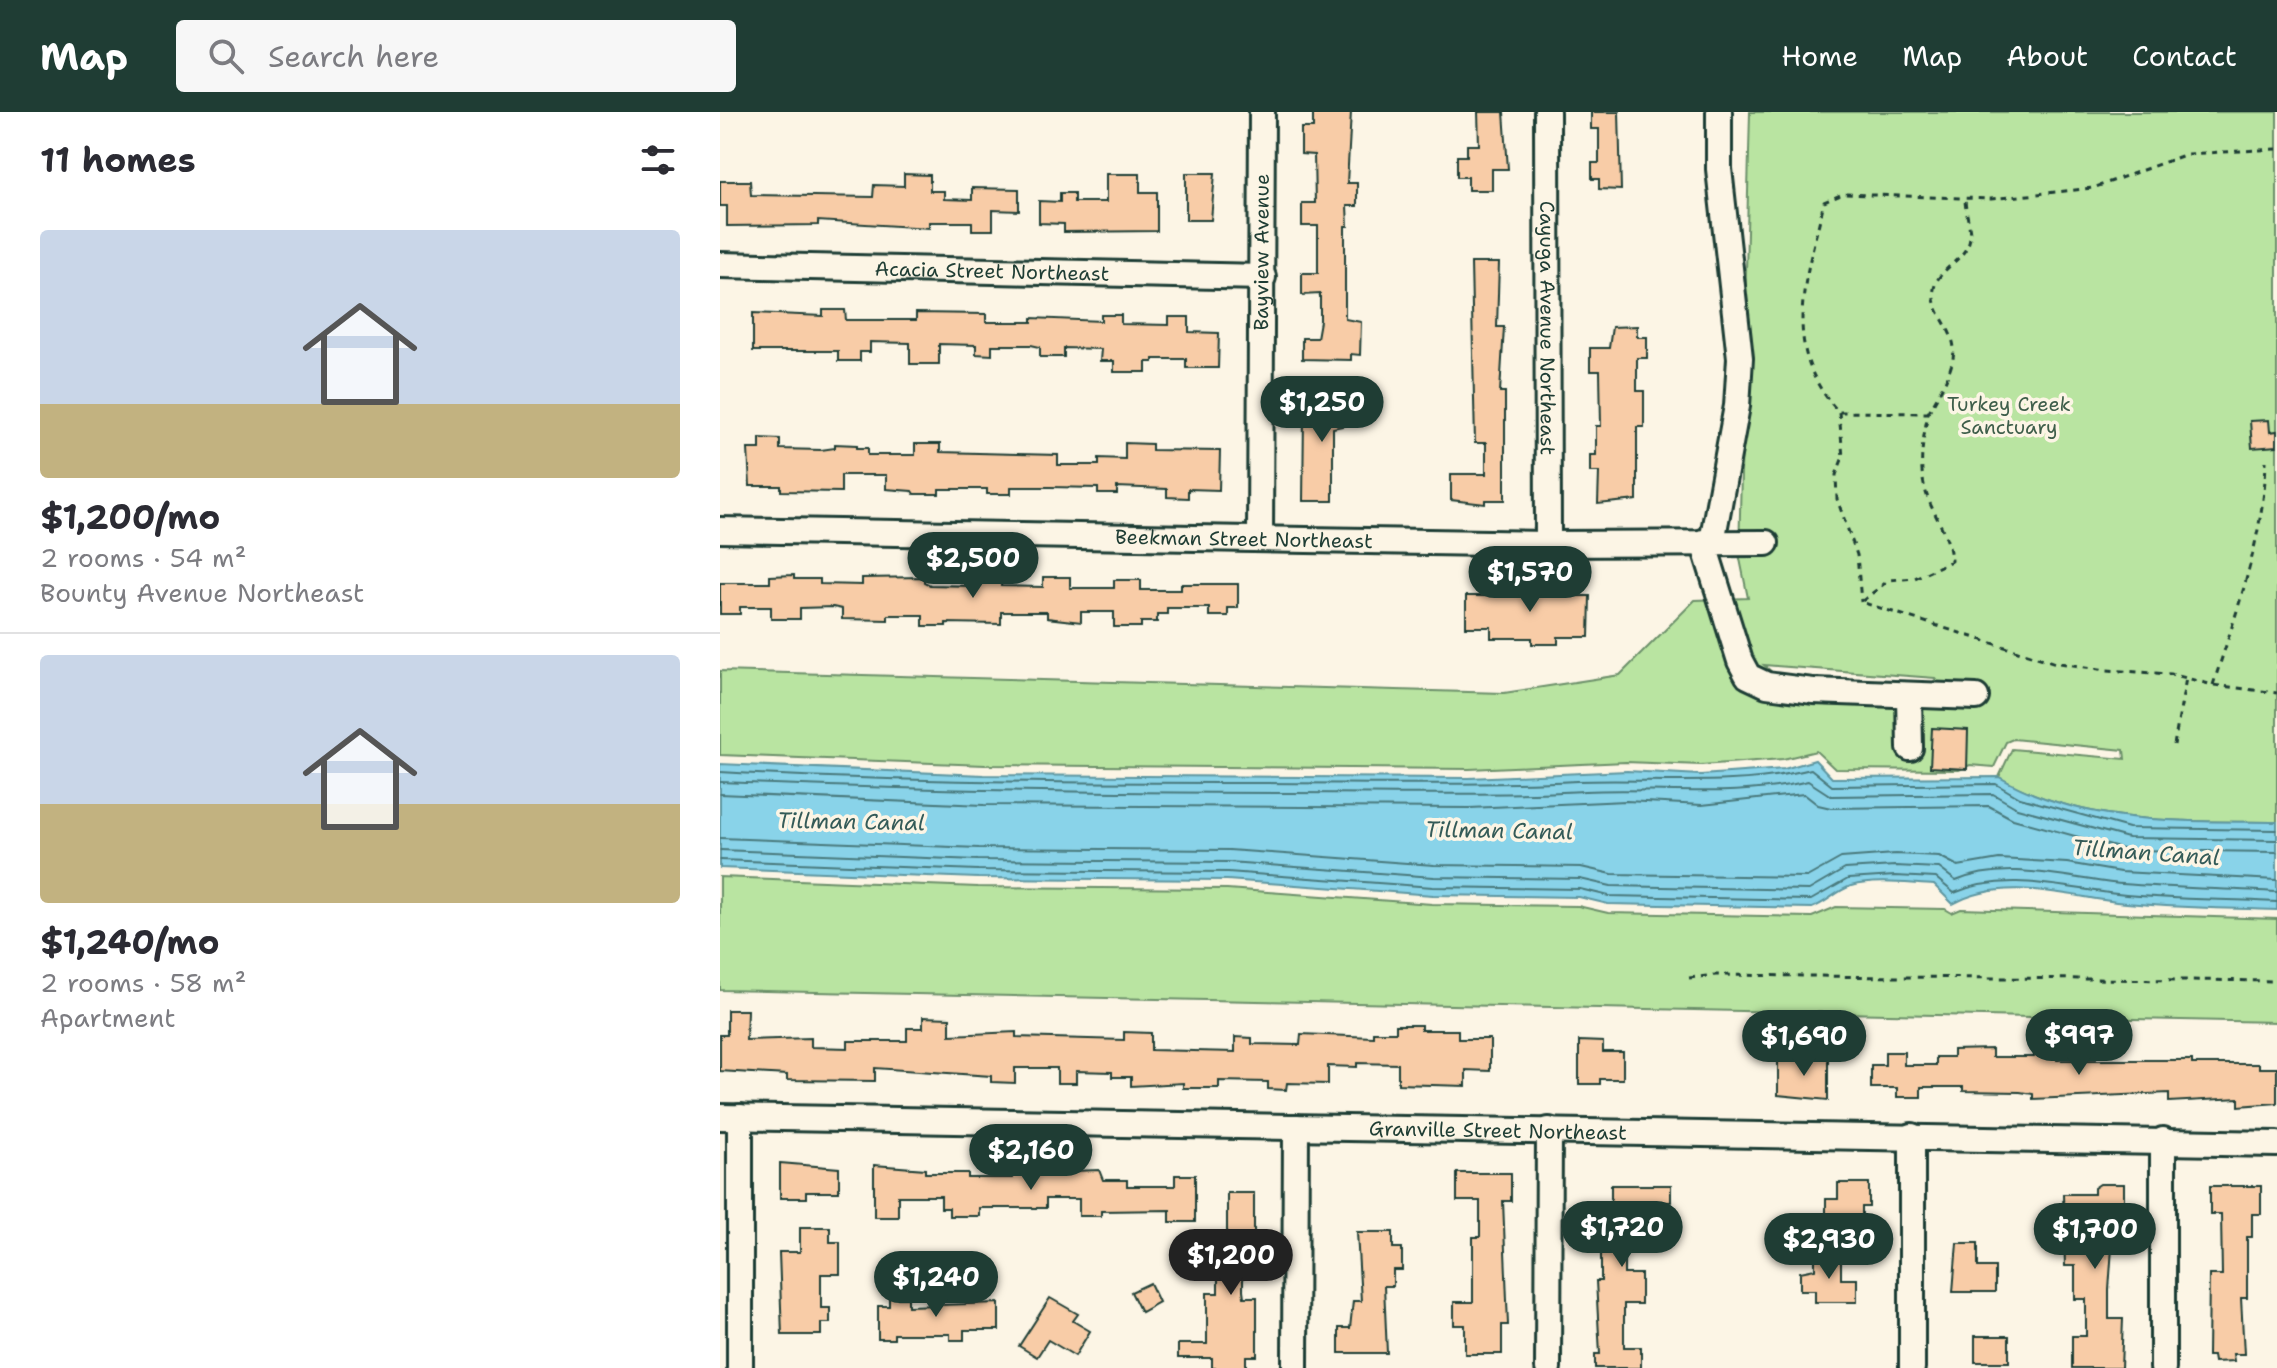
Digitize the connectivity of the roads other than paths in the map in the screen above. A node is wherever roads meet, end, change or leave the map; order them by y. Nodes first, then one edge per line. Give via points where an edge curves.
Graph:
1 (1262, 112) edge
2 (1547, 112) edge
3 (1719, 112) edge
4 (720, 265) edge
5 (1263, 277) junction
6 (720, 530) edge
7 (1260, 538) junction
8 (1708, 542) junction
9 (1766, 543) dead end
10 (1548, 544) junction
11 (1909, 695) junction
12 (1976, 697) dead end
13 (1910, 748) dead end
14 (730, 1117) edge
15 (1296, 1127) junction
16 (1549, 1130) junction
17 (1912, 1136) junction
18 (2163, 1140) junction
19 (2277, 1144) edge
20 (740, 1368) edge
21 (1295, 1368) edge
22 (1548, 1368) edge
23 (1912, 1368) edge
24 (2163, 1368) edge

1 - 5 street, Bayview Avenue
2 - 10 street, Cayuga Avenue Northeast
3 - 8 street via 1719,169 1740,358 1737,406
4 - 5 street, Acacia Street Northeast
5 - 7 street, Bayview Avenue
6 - 7 street, Beekman Street Northeast
7 - 10 street, Beekman Street Northeast
8 - 9 street, Beekman Street Northeast
8 - 10 street, Beekman Street Northeast
8 - 11 street via 1748,676 1767,685 1813,691
11 - 12 street
11 - 13 street
14 - 15 street, Granville Street Northeast
14 - 20 street
15 - 16 street, Granville Street Northeast
15 - 21 street
16 - 17 street, Granville Street Northeast
16 - 22 street
17 - 18 street, Granville Street Northeast
17 - 23 street
18 - 19 street, Granville Street Northeast
18 - 24 street

